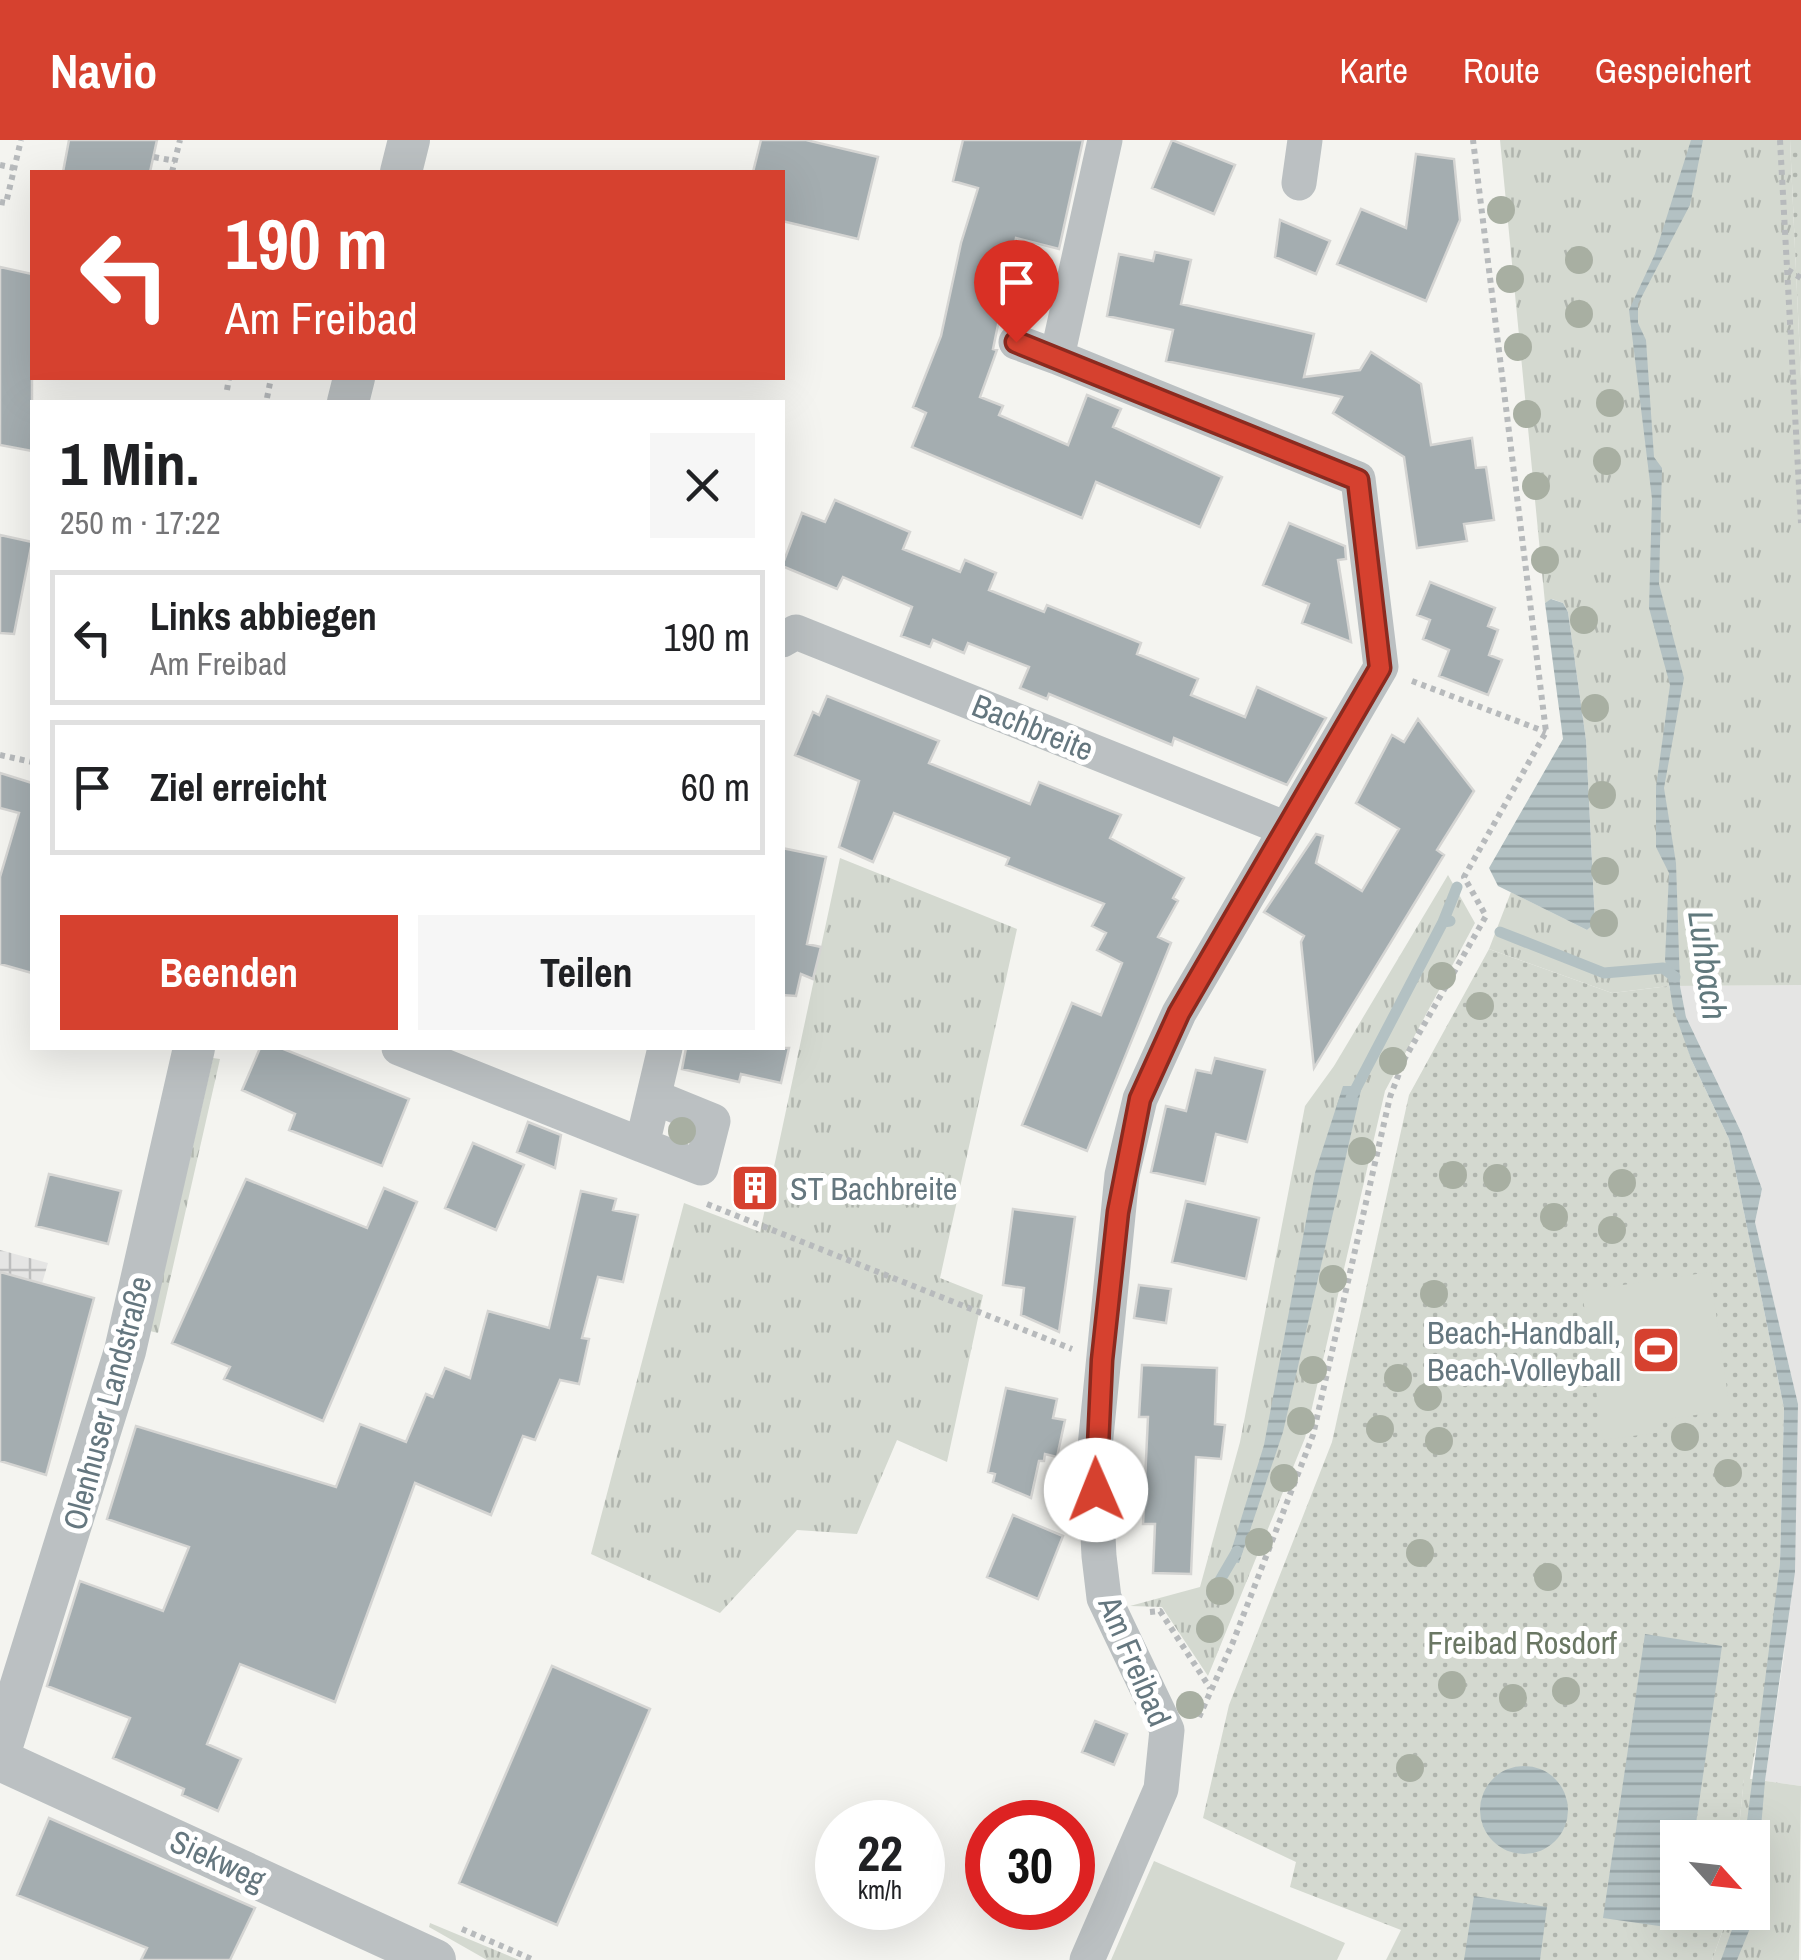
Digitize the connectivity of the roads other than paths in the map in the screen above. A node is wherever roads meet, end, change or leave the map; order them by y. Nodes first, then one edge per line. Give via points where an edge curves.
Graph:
1 (409, 140) edge
2 (1105, 140) edge
3 (1305, 140) edge
4 (402, 170) edge
5 (1299, 183) dead end
6 (1016, 342) dead end
7 (1057, 358) junction
8 (785, 638) edge
9 (1284, 828) junction
10 (194, 1050) edge
11 (403, 1050) edge
12 (665, 1050) edge
13 (654, 1097) junction
14 (642, 1146) junction
15 (0, 1756) edge
16 (444, 1942) edge
17 (1087, 1960) edge

1 - 4 street
2 - 7 street
3 - 5 street
6 - 7 street
7 - 9 street, Am Freibad via 1358,480 1380,668
8 - 9 street, Bachbreite via 796,632
9 - 17 street, Am Freibad via 1179,1013 1140,1099 1122,1175 1094,1457 1099,1556 1111,1617 1168,1730 1167,1763
10 - 15 street, Olenhuser Landstraße via 126,1351
11 - 14 street
12 - 13 street
13 - 14 street
13 - 14 street via 713,1121 700,1168
15 - 16 street, Siekweg

